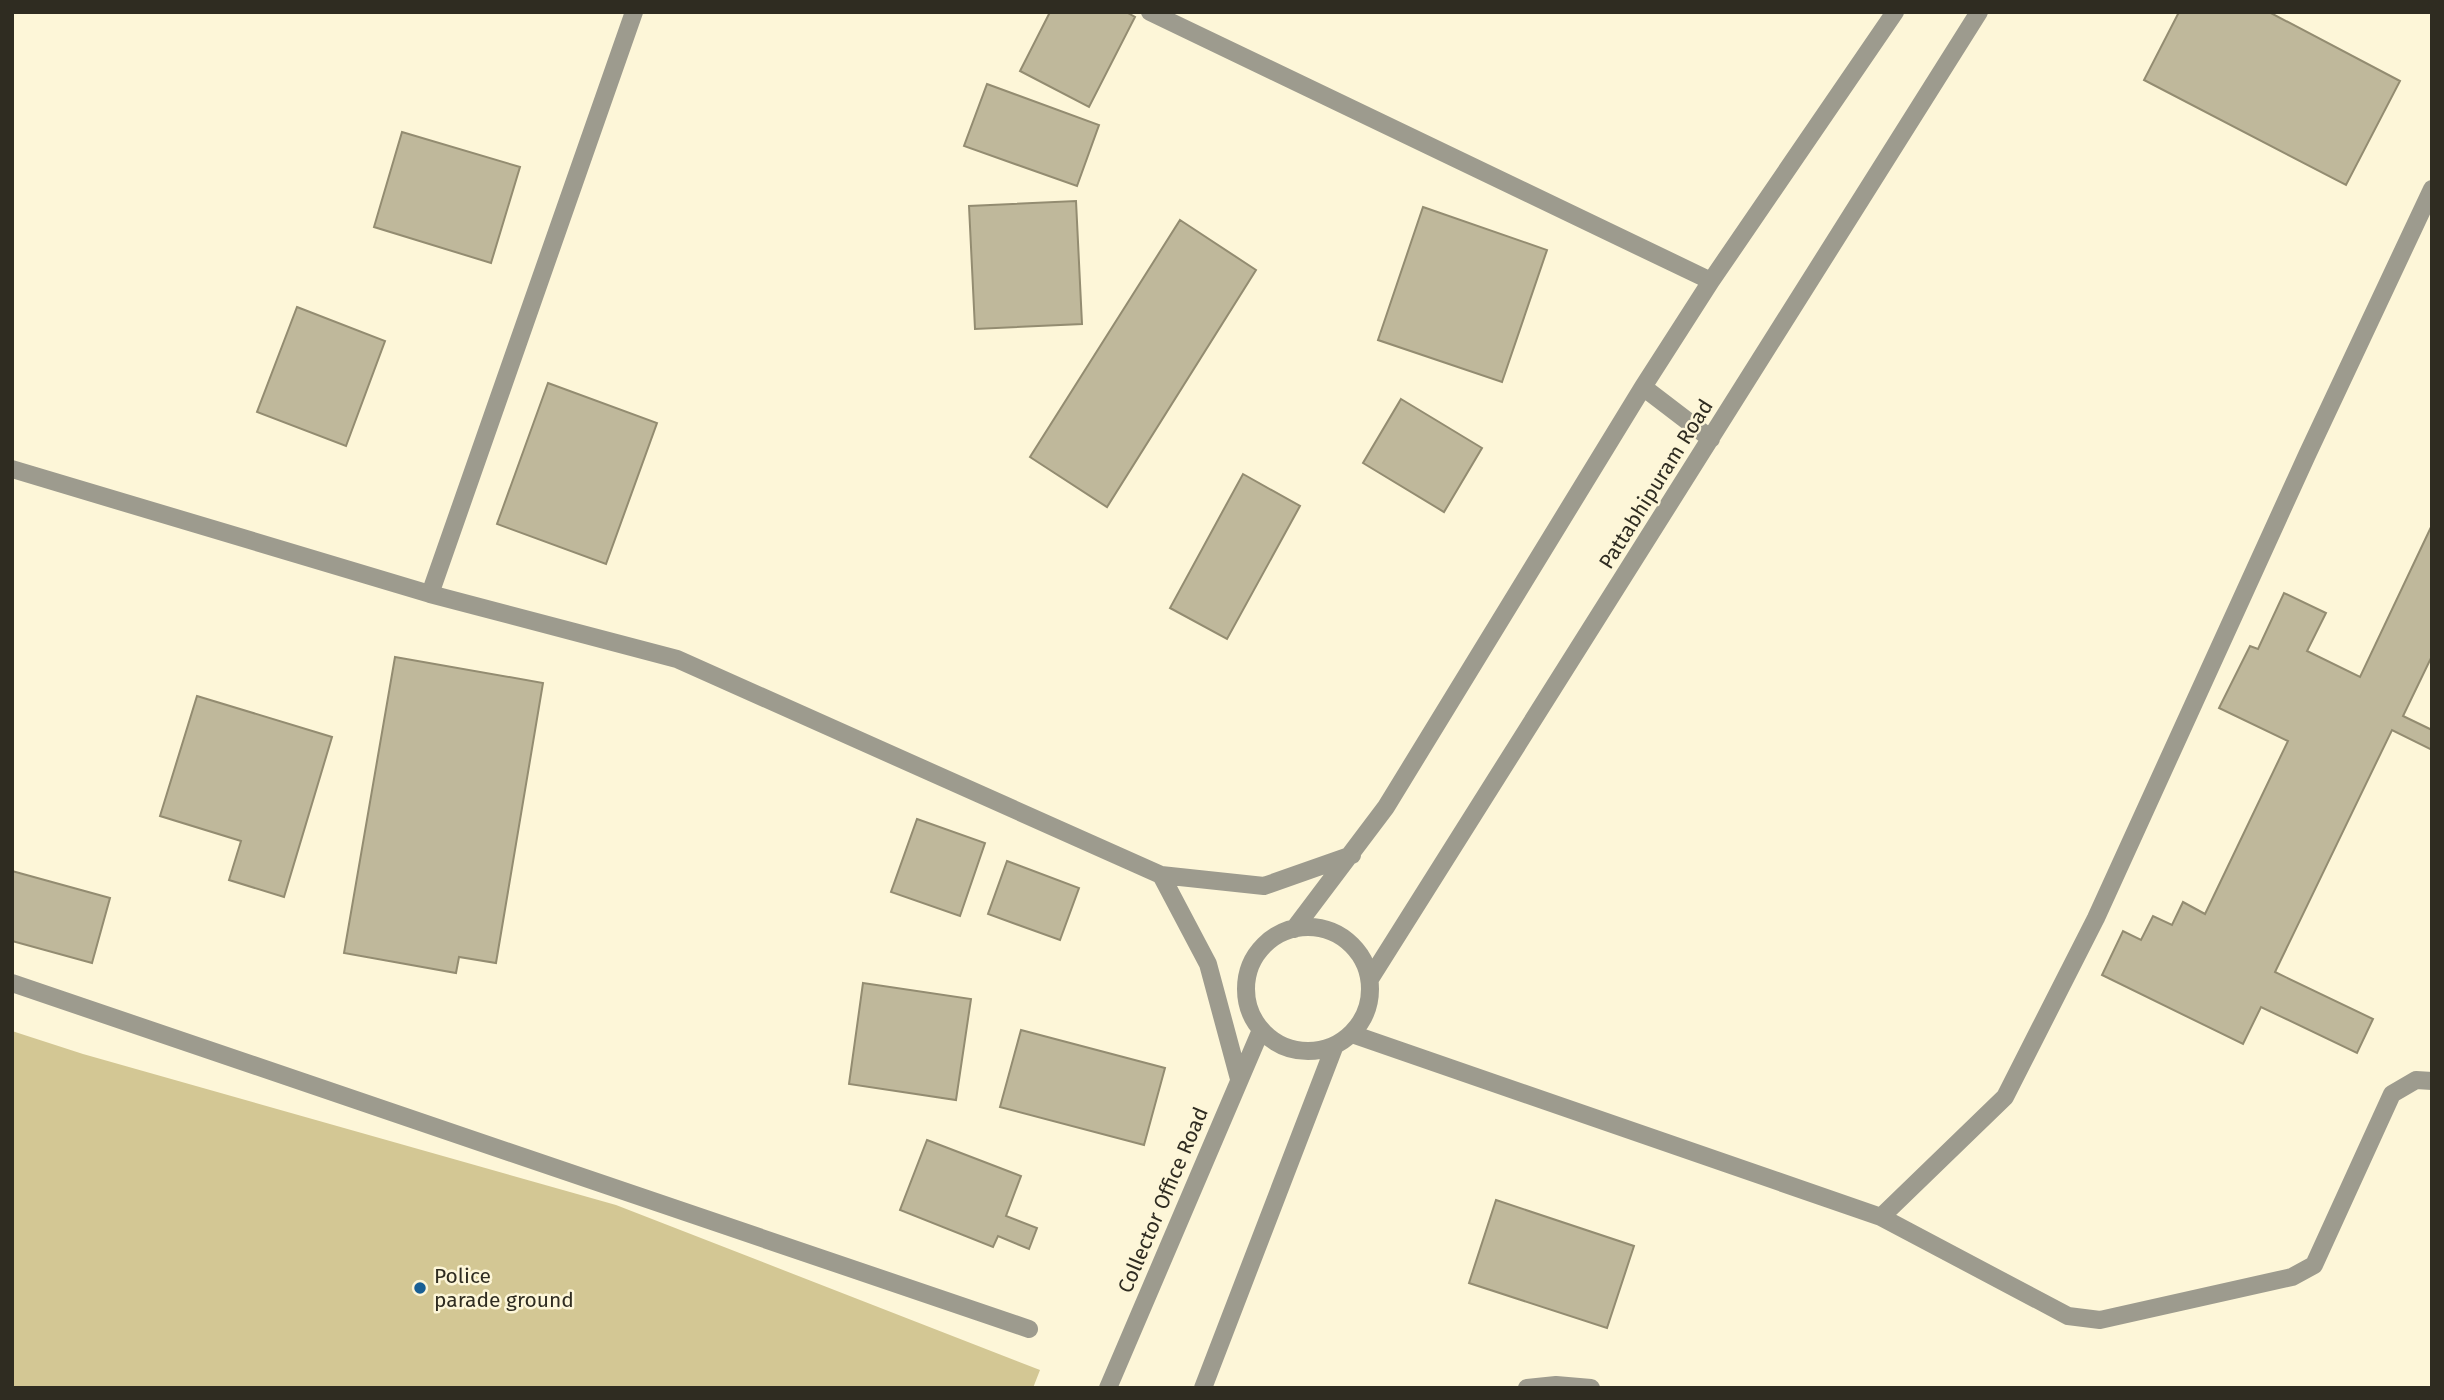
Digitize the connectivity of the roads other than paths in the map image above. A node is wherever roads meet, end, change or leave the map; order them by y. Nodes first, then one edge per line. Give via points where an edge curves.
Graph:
1 (634, 12) edge
2 (1150, 12) edge
3 (1895, 12) edge
4 (1979, 12) edge
5 (2432, 189) edge
6 (1711, 281) junction
7 (1643, 387) junction
8 (1711, 439) junction
9 (12, 469) edge
10 (430, 594) junction
11 (1352, 855) junction
12 (1161, 875) junction
13 (1294, 929) junction
14 (1370, 979) junction
15 (12, 983) edge
16 (1261, 1030) junction
17 (1352, 1034) junction
18 (1335, 1045) junction
19 (1239, 1079) junction
20 (2432, 1081) edge
21 (1881, 1217) junction
22 (1029, 1329) dead end
23 (1208, 1386) edge
24 (1108, 1388) edge
25 (1527, 1388) edge
26 (1591, 1388) edge

1 - 10 street
2 - 6 street
3 - 6 street
4 - 8 street, Pattabhipuram Road
5 - 21 street via 2096,918 2005,1097
6 - 7 street
7 - 8 street
7 - 11 street via 1386,807
8 - 14 street, Pattabhipuram Road
9 - 10 street
10 - 12 street via 677,659
11 - 12 street via 1265,886
11 - 13 street
12 - 19 street via 1208,964
13 - 14 street via 1315,927 1336,933 1352,945
13 - 16 street via 1275,936 1259,951 1249,970 1250,1012
14 - 17 street, Pattabhipuram Road via 1366,1009
15 - 22 street
16 - 18 street via 1277,1044 1297,1051
16 - 19 street, Collector Office Road
17 - 18 street
17 - 21 street
18 - 23 street
19 - 24 street, Collector Office Road
20 - 21 street via 2416,1080 2392,1094 2314,1265 2292,1277 2099,1321 2068,1316
25 - 26 street

